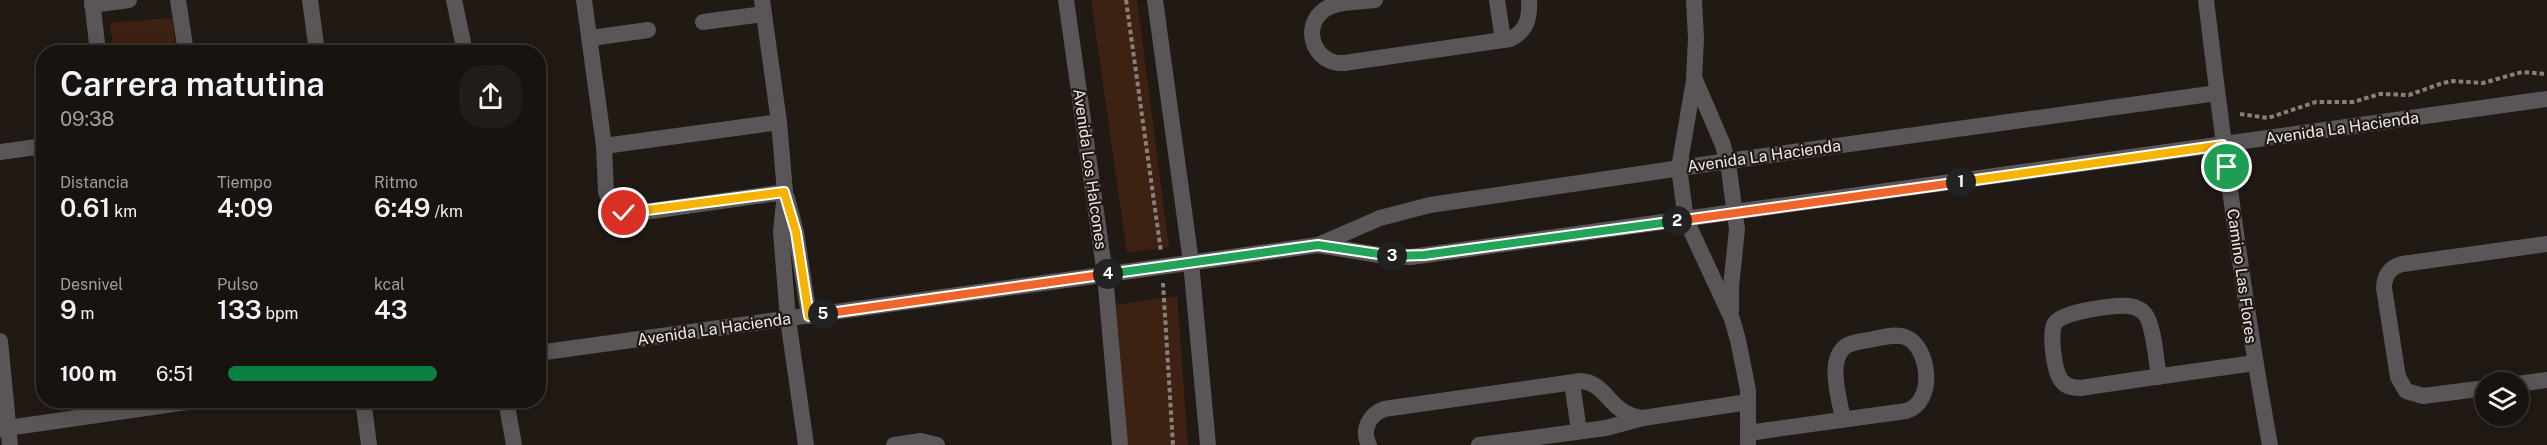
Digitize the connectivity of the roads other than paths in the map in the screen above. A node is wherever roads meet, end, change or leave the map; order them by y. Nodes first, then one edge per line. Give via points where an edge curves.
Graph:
1 (129, 0) edge
2 (178, 0) edge
3 (309, 0) edge
4 (454, 0) edge
5 (584, 0) edge
6 (1066, 0) edge
7 (1155, 0) edge
8 (1375, 0) edge
9 (1497, 0) edge
10 (1529, 0) edge
11 (1694, 0) edge
12 (2206, 0) edge
13 (92, 2) edge
14 (763, 7) edge
15 (703, 22) dead end
16 (648, 30) dead end
17 (591, 38) junction
18 (1503, 40) junction
19 (98, 45) edge
20 (185, 45) edge
21 (316, 45) edge
22 (464, 45) edge
23 (1694, 80) junction
24 (2217, 93) junction
25 (2547, 99) edge
26 (1707, 111) junction
27 (1688, 114) junction
28 (779, 122) junction
29 (2223, 145) junction
30 (604, 146) junction
31 (36, 147) edge
32 (0, 152) edge
33 (1728, 161) junction
34 (1679, 168) junction
35 (784, 192) junction
36 (1736, 213) junction
37 (1686, 220) junction
38 (2547, 243) edge
39 (1318, 245) junction
40 (1191, 262) junction
41 (1105, 274) junction
42 (809, 316) junction
43 (788, 319) junction
44 (1732, 320) junction
45 (0, 341) edge
46 (546, 352) edge
47 (2255, 363) junction
48 (2158, 377) junction
49 (2547, 380) edge
50 (2529, 382) edge
51 (1572, 383) junction
52 (2475, 389) edge
53 (1748, 402) junction
54 (1614, 406) junction
55 (122, 408) edge
56 (364, 408) edge
57 (507, 408) edge
58 (1643, 418) junction
59 (1843, 420) junction
60 (5, 428) edge
61 (1606, 428) junction
62 (1579, 431) junction
63 (1748, 439) edge
64 (1367, 441) edge
65 (10, 445) edge
66 (369, 445) edge
67 (514, 445) edge
68 (806, 445) edge
69 (894, 445) edge
70 (937, 445) edge
71 (1120, 445) edge
72 (1208, 445) edge
73 (1479, 445) edge
74 (2270, 445) edge

1 - 13 street
2 - 20 street
3 - 21 street
4 - 22 street
5 - 17 street
6 - 41 street, Avenida Los Halcones
7 - 40 street
8 - 18 street via 1323,11 1315,21 1313,40 1321,56 1338,63
9 - 18 street
10 - 18 street via 1526,26 1516,36
11 - 23 street
12 - 24 street, Camino Las Flores
13 - 19 street
14 - 15 street
14 - 28 street
16 - 17 street
17 - 30 street
23 - 26 street
23 - 27 street
24 - 29 street, Camino Las Flores
24 - 33 street, Avenida La Hacienda
25 - 29 street, Avenida La Hacienda
26 - 27 street
26 - 33 street
27 - 34 street
28 - 30 street
28 - 35 street
29 - 36 street, Avenida La Hacienda
29 - 47 street, Camino Las Flores
30 - 35 street via 607,198 613,208 624,213
31 - 32 street
33 - 34 street, Avenida La Hacienda
33 - 36 street
34 - 37 street
34 - 39 street, Avenida La Hacienda via 1412,209 1365,223
35 - 42 street via 796,232
35 - 43 street via 780,232
36 - 37 street, Avenida La Hacienda
36 - 44 street
37 - 39 street, Avenida La Hacienda via 1411,257
37 - 44 street
38 - 52 street via 2397,265 2386,277 2384,288 2398,377 2406,391 2423,396
39 - 40 street, Avenida La Hacienda
40 - 41 street, Avenida La Hacienda
40 - 72 street
41 - 42 street, Avenida La Hacienda
41 - 71 street, Avenida Los Halcones
42 - 43 street, Avenida La Hacienda
43 - 46 street, Avenida La Hacienda
43 - 68 street
44 - 53 street
45 - 60 street
47 - 48 street
47 - 74 street, Camino Las Flores
48 - 48 street via 2069,387 2058,375 2053,326 2069,313 2136,307 2148,319
49 - 50 street
51 - 54 street via 1593,384
51 - 62 street
51 - 64 street via 1384,409 1369,421
53 - 58 street
53 - 63 street
54 - 58 street
54 - 61 street
55 - 60 street
56 - 66 street
57 - 67 street
58 - 61 street
59 - 59 street via 1918,406 1927,389 1917,345 1900,336 1858,342 1840,351 1835,364
59 - 63 street
60 - 65 street
61 - 62 street
62 - 73 street
69 - 70 street via 921,441

